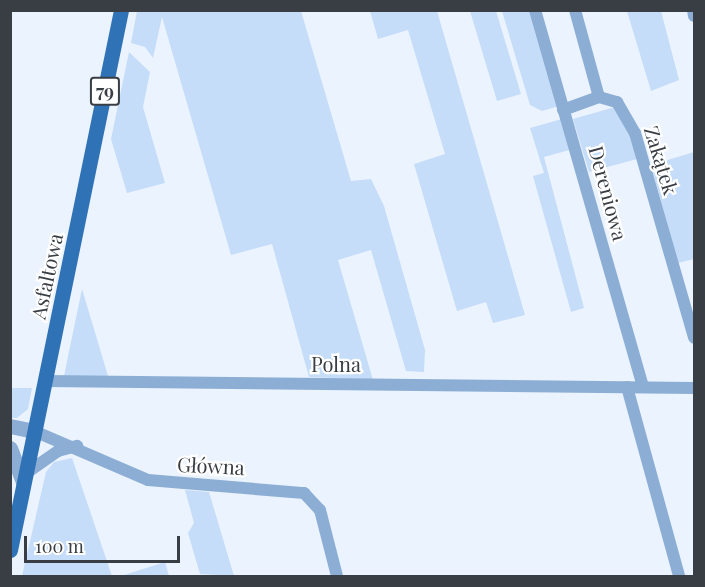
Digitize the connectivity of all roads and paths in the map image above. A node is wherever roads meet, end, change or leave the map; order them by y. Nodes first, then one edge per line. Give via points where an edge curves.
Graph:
1 (121, 10) edge
2 (535, 10) edge
3 (574, 10) edge
4 (693, 10) edge
5 (694, 16) edge
6 (600, 97) junction
7 (563, 110) junction
8 (694, 338) edge
9 (45, 381) junction
10 (627, 387) junction
11 (643, 387) junction
12 (694, 388) edge
13 (10, 426) edge
14 (34, 431) junction
15 (76, 446) junction
16 (10, 448) edge
17 (24, 478) junction
18 (10, 550) edge
19 (337, 576) edge
20 (679, 576) edge

1 - 9 main road, Asfaltowa / 79
2 - 7 street, Dereniowa
3 - 6 street
4 - 5 street
6 - 7 street
6 - 8 street, Zakątek via 617,102 635,133
7 - 11 street, Dereniowa
9 - 10 street, Polna
9 - 14 main road, Asfaltowa / 79
10 - 11 street, Polna
10 - 20 street
11 - 12 street, Polna
13 - 14 street
14 - 15 street, Główna
14 - 17 main road, Asfaltowa / 79
15 - 17 street via 58,451
15 - 19 street, Główna via 148,480 304,493 320,510
16 - 17 street
17 - 18 main road, Asfaltowa / 79

